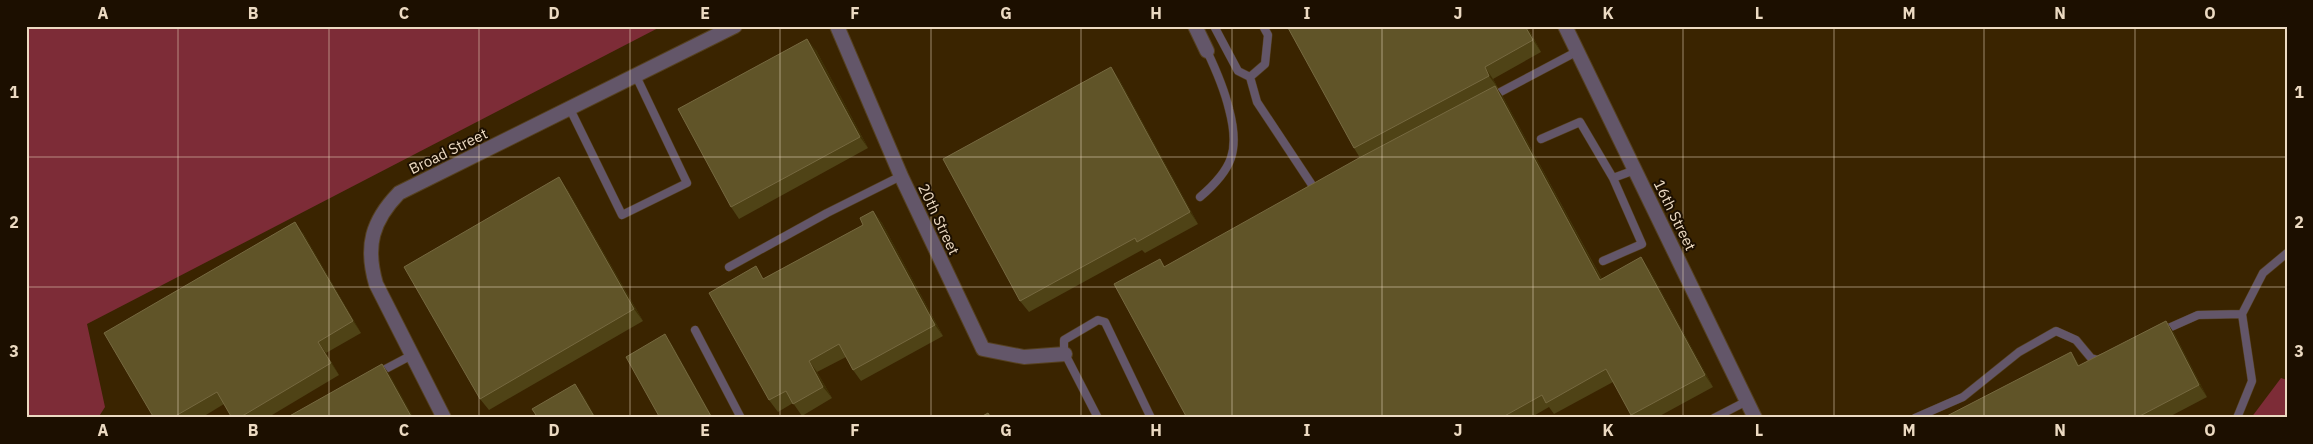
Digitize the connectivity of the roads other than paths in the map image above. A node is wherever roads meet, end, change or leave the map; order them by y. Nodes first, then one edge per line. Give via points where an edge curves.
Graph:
1 (735, 26) edge
2 (837, 26) edge
3 (1195, 26) edge
4 (1214, 26) edge
5 (1263, 26) edge
6 (1565, 26) edge
7 (1207, 51) joint
8 (1576, 52) junction
9 (636, 76) junction
10 (1250, 78) junction
11 (1481, 103) edge
12 (570, 109) junction
13 (1541, 139) dead end
14 (1635, 170) junction
15 (901, 176) junction
16 (1613, 178) junction
17 (1325, 186) edge
18 (1200, 197) dead end
19 (2287, 253) edge
20 (1603, 261) dead end
21 (729, 267) dead end
22 (2242, 314) junction
23 (695, 330) dead end
24 (2152, 336) edge
25 (1065, 354) junction
26 (412, 355) junction
27 (2107, 356) edge
28 (370, 376) edge
29 (1747, 401) junction
30 (444, 418) edge
31 (741, 418) edge
32 (1098, 418) edge
33 (1152, 418) edge
34 (1714, 418) edge
35 (1755, 418) edge
36 (1915, 418) edge
37 (2237, 418) edge

1 - 9 street, Broad Street
2 - 15 street, 20th Street
3 - 7 street
4 - 10 lane via 1238,71
5 - 10 lane via 1268,35 1265,64
6 - 8 street, 16th Street
7 - 18 lane via 1223,83 1235,131 1231,159 1215,184
8 - 11 lane
8 - 14 street, 16th Street
9 - 12 street, Broad Street
9 - 12 lane via 687,183 622,215
10 - 17 lane via 1257,102 1316,191
12 - 26 street, Broad Street via 399,193 383,212 372,234 371,268
13 - 16 lane via 1580,122
14 - 16 lane
14 - 29 street, 16th Street
15 - 21 lane
15 - 25 street, 20th Street via 982,349 1024,358
16 - 20 lane via 1642,244
19 - 22 lane via 2263,273
22 - 24 lane via 2198,316
22 - 37 lane via 2252,381
23 - 31 lane
25 - 32 lane
25 - 33 lane via 1064,340 1098,320 1105,322
26 - 28 lane
26 - 30 street, Broad Street
27 - 36 lane via 2098,360 2091,358 2076,340 2056,331 2019,352 1963,397
29 - 34 lane
29 - 35 street, 16th Street

